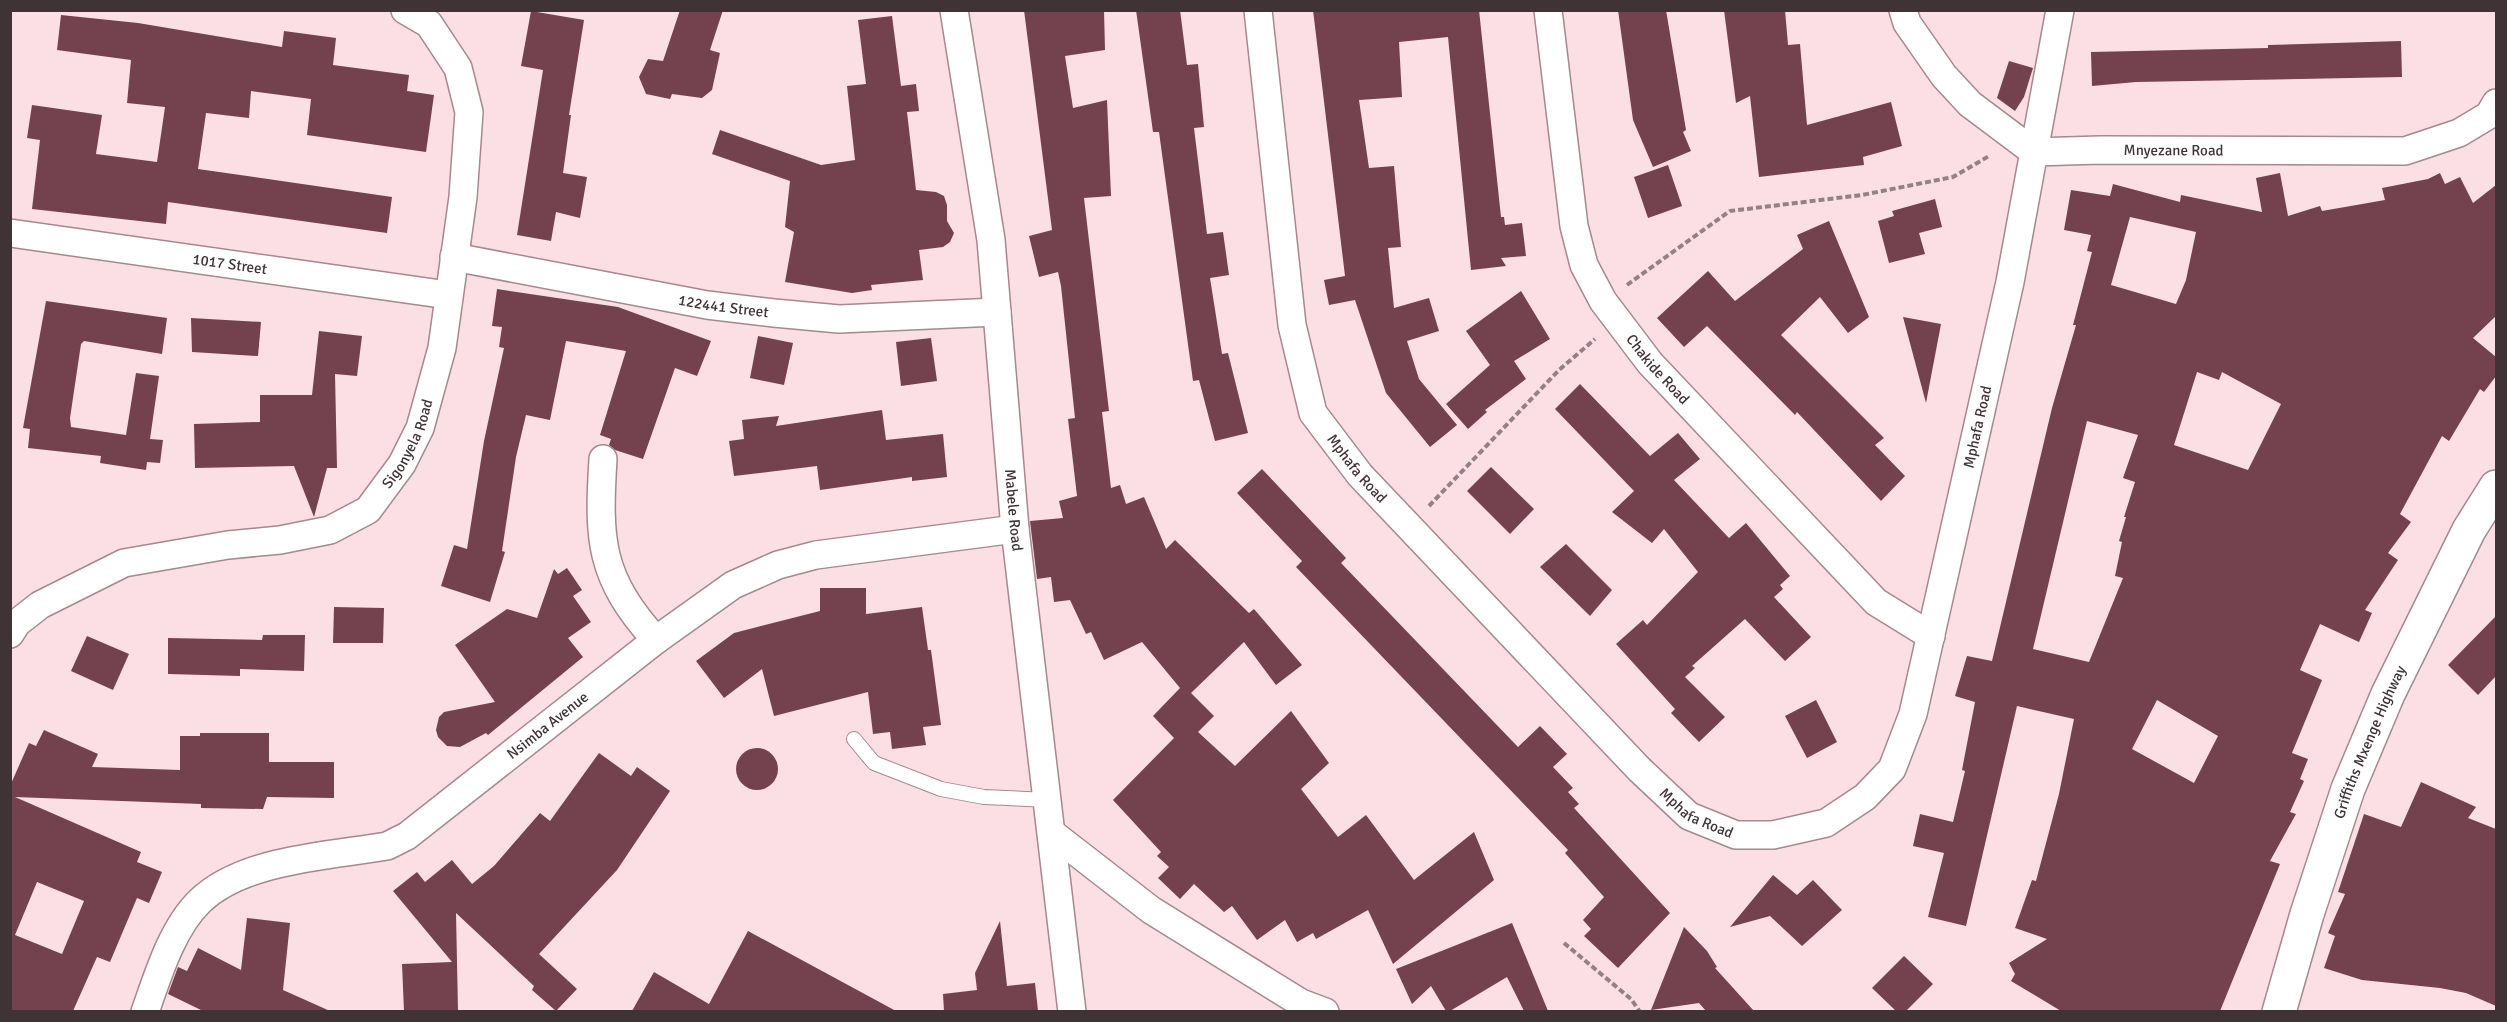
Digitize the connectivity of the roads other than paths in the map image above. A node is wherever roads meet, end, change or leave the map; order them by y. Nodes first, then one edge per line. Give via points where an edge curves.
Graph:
1 (405, 10) edge
2 (954, 10) edge
3 (1258, 10) edge
4 (1548, 10) edge
5 (1903, 10) edge
6 (2060, 10) edge
7 (2496, 103) edge
8 (2024, 145) junction
9 (10, 233) edge
10 (454, 257) junction
11 (448, 295) junction
12 (997, 312) junction
13 (603, 459) dead end
14 (2496, 487) edge
15 (1015, 529) junction
16 (10, 634) edge
17 (1931, 636) junction
18 (656, 640) junction
19 (854, 739) dead end
20 (1048, 800) junction
21 (1053, 834) junction
22 (144, 1011) edge
23 (1072, 1011) edge
24 (1325, 1011) edge
25 (2279, 1011) edge

1 - 10 street, Sigonyela Road via 429,24 458,68 470,112 464,197
2 - 12 street, Mabele Road via 991,240
3 - 17 street, Mphafa Road via 1292,325 1313,413 1360,475 1689,816 1736,835 1773,835 1826,823 1865,797 1892,769 1913,714
4 - 17 street, Chakide Road via 1574,226 1584,265 1603,301 1650,363 1876,602
5 - 8 street via 1907,23 1944,76 1970,104
6 - 8 street, Mphafa Road
7 - 8 street, Mnyezane Road via 2489,115 2459,133 2405,151 2100,150
8 - 17 street, Mphafa Road via 1989,382
9 - 11 street, 1017 Street
10 - 11 street, Sigonyela Road
10 - 12 street, 122441 Street via 707,304 839,320
11 - 16 street, Sigonyela Road via 442,348 420,428 402,464 368,510 330,530 124,563 40,605 17,623
12 - 15 street, Mabele Road
13 - 18 street via 599,518 606,558 629,611
14 - 25 street, Griffiths Mxenge Highway via 2469,530 2393,683 2348,789
15 - 18 street, Nsimba Avenue via 816,555 778,564 733,585
15 - 20 street, Mabele Road
18 - 22 street, Nsimba Avenue via 407,836 387,846 253,869 223,882 199,902 183,924
19 - 20 lane via 874,763 941,789 984,797
20 - 21 street, Mabele Road
21 - 23 street, Mabele Road
21 - 24 street via 1151,910 1301,1003

